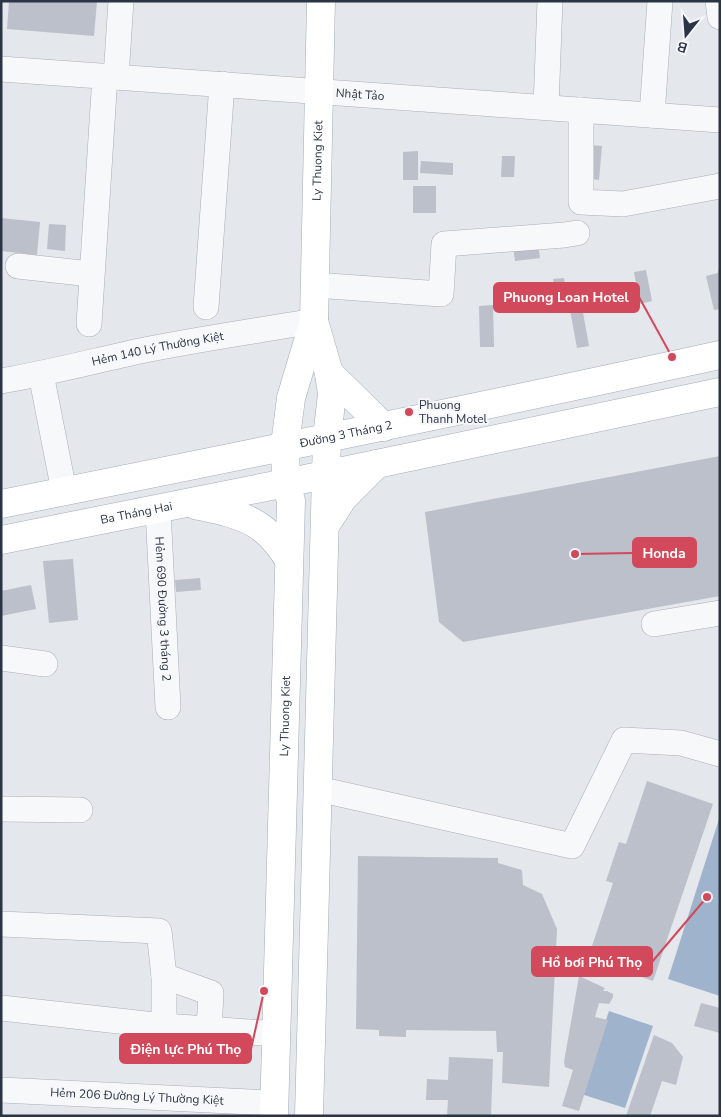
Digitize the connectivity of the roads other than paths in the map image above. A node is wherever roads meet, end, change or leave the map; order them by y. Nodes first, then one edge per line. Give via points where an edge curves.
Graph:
1 (121, 1) edge
2 (321, 1) edge
3 (550, 1) edge
4 (660, 1) edge
5 (1, 69) edge
6 (110, 77) junction
7 (222, 84) junction
8 (319, 91) junction
9 (546, 108) junction
10 (581, 110) junction
11 (652, 115) junction
12 (720, 120) edge
13 (720, 186) edge
14 (577, 233) dead end
15 (18, 266) dead end
16 (91, 274) junction
17 (315, 285) junction
18 (206, 307) dead end
19 (314, 321) junction
20 (89, 324) dead end
21 (720, 355) edge
22 (329, 373) junction
23 (42, 374) junction
24 (1, 381) edge
25 (720, 392) edge
26 (384, 427) junction
27 (327, 438) junction
28 (285, 445) junction
29 (377, 464) junction
30 (326, 474) junction
31 (286, 483) junction
32 (64, 491) junction
33 (186, 503) junction
34 (1, 504) edge
35 (158, 510) junction
36 (325, 527) junction
37 (1, 540) edge
38 (288, 560) junction
39 (720, 613) edge
40 (654, 624) dead end
41 (1, 658) edge
42 (46, 664) dead end
43 (168, 707) dead end
44 (720, 754) edge
45 (318, 789) junction
46 (1, 809) edge
47 (80, 810) dead end
48 (1, 924) edge
49 (164, 976) junction
50 (1, 1008) edge
51 (164, 1026) junction
52 (209, 1030) junction
53 (276, 1034) junction
54 (1, 1090) edge
55 (274, 1110) edge
56 (309, 1116) edge

1 - 6 street
2 - 8 main road, Ly Thuong Kiet
3 - 9 street
4 - 11 street
5 - 6 street, Nhật Tảo
6 - 7 street, Nhật Tảo
6 - 16 street
7 - 8 street, Nhật Tảo
7 - 18 street
8 - 9 street, Nhật Tảo
8 - 17 main road, Ly Thuong Kiet
9 - 10 street, Nhật Tảo
10 - 11 street, Nhật Tảo
10 - 13 street via 581,202 623,204
11 - 12 street, Nhật Tảo
14 - 17 street via 444,244 442,294
15 - 16 street
16 - 20 street
17 - 19 main road, Ly Thuong Kiet
19 - 22 main road, Ly Thuong Kiet
19 - 23 street, Hẻm 140 Lý Thường Kiệt via 150,349
19 - 28 main road, Ly Thuong Kiet via 291,398
21 - 26 main road, Đường 3 Tháng 2
22 - 26 main road
22 - 27 main road, Ly Thuong Kiet via 332,394
23 - 24 street, Hẻm 140 Lý Thường Kiệt
23 - 32 street
25 - 29 main road
26 - 27 main road, Đường 3 Tháng 2
27 - 28 main road, Đường 3 Tháng 2
27 - 30 main road, Ly Thuong Kiet
28 - 31 main road, Ly Thuong Kiet
28 - 32 main road, Đường 3 Tháng 2
29 - 30 main road
29 - 36 main road via 343,498
30 - 31 main road
30 - 36 main road, Ly Thuong Kiet
31 - 33 main road
31 - 38 main road, Ly Thuong Kiet via 291,501
32 - 34 main road, Đường 3 Tháng 2
33 - 35 main road, Ba Tháng Hai
33 - 38 main road via 252,521 278,543
35 - 37 main road, Ba Tháng Hai
35 - 43 street, Hẻm 690 Đường 3 tháng 2
36 - 45 main road, Ly Thuong Kiet
38 - 53 main road, Ly Thuong Kiet
39 - 40 street
41 - 42 street
44 - 45 street via 681,743 624,740 572,846
45 - 56 main road, Ly Thuong Kiet
46 - 47 street
48 - 49 street via 159,932
49 - 51 street
49 - 52 street via 211,993
50 - 51 street
51 - 52 street
52 - 53 street
53 - 55 main road, Ly Thuong Kiet
54 - 55 street, Hẻm 206 Đường Lý Thường Kiệt

